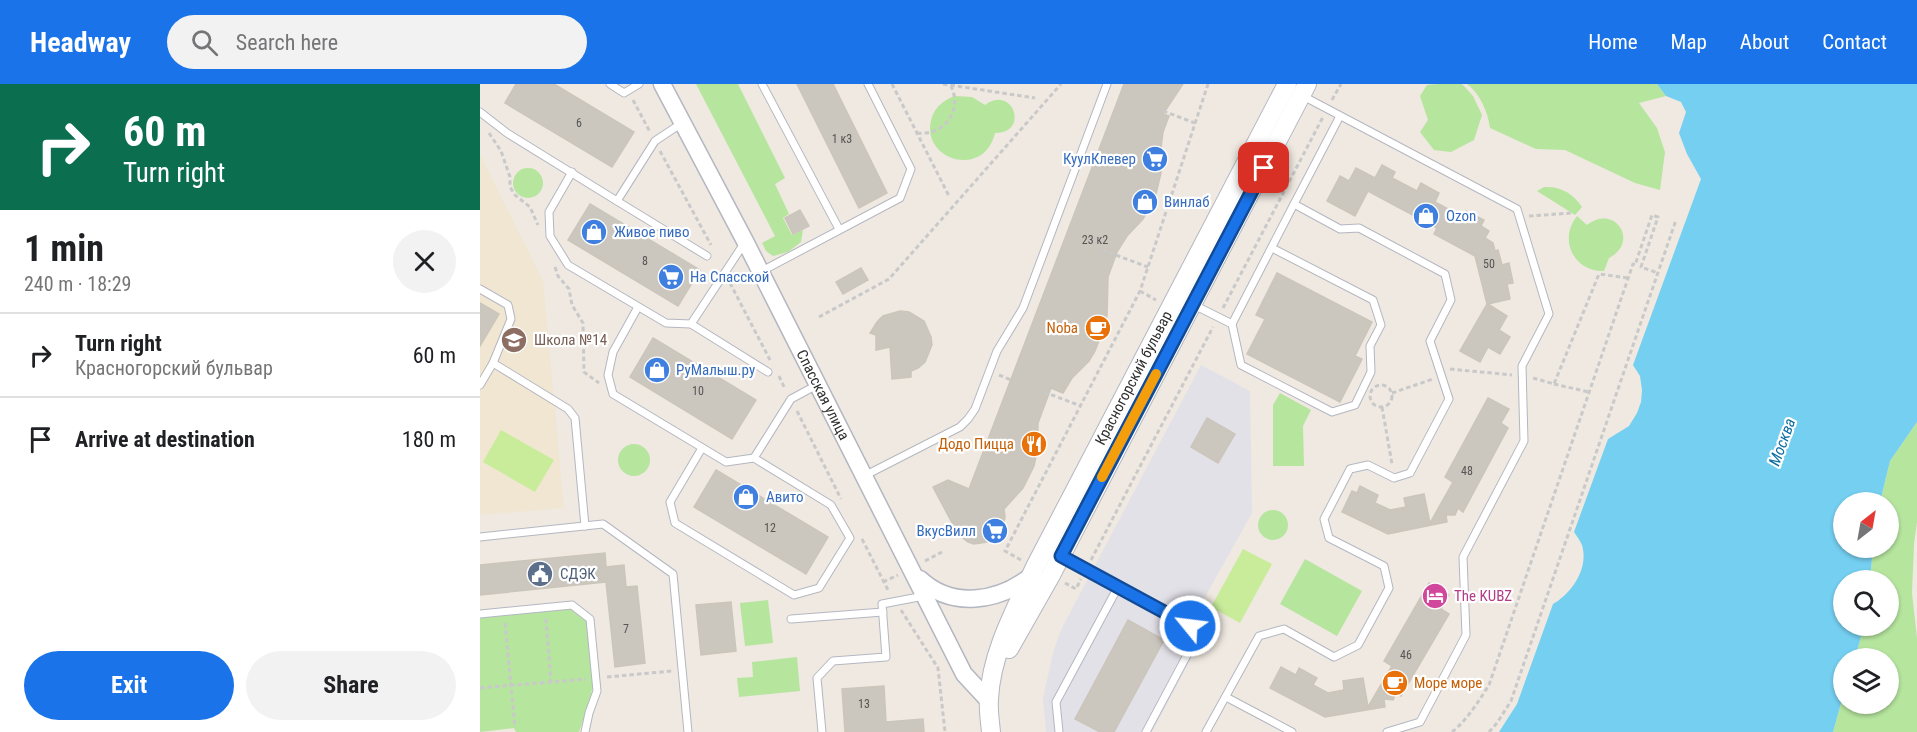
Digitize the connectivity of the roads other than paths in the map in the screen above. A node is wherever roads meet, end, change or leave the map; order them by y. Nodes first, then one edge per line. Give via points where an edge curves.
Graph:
1 (610, 84) edge
2 (639, 84) edge
3 (662, 84) edge
4 (762, 84) edge
5 (868, 84) edge
6 (1107, 84) edge
7 (1299, 88) edge
8 (483, 115) edge
9 (1340, 116) junction
10 (682, 123) junction
11 (572, 172) junction
12 (617, 201) junction
13 (1294, 204) junction
14 (838, 229) junction
15 (745, 241) junction
16 (1272, 248) junction
17 (707, 256) dead end
18 (760, 272) junction
19 (480, 289) edge
20 (1192, 304) junction
21 (638, 307) junction
22 (691, 324) junction
23 (1232, 324) junction
24 (493, 363) junction
25 (768, 372) dead end
26 (480, 385) edge
27 (817, 385) junction
28 (702, 448) junction
29 (754, 458) junction
30 (864, 476) junction
31 (585, 526) junction
32 (480, 537) edge
33 (1061, 556) junction
34 (914, 569) junction
35 (1031, 576) junction
36 (1118, 587) junction
37 (926, 596) junction
38 (883, 612) junction
39 (480, 614) edge
40 (791, 619) dead end
41 (993, 676) junction
42 (1226, 697) junction
43 (989, 701) junction
44 (585, 732) edge
45 (688, 732) edge
46 (822, 732) edge
47 (991, 732) edge
48 (1059, 732) edge
49 (1146, 732) edge
50 (1206, 732) edge
51 (1292, 732) edge
52 (1387, 732) edge

1 - 2 lane via 624,93
3 - 10 street, Спасская улица
4 - 14 lane
5 - 14 lane via 911,168 900,198
6 - 30 lane via 1023,308 997,351 975,409 960,427
7 - 9 lane
7 - 20 main road, Красногорский бульвар
7 - 35 main road, Красногорский бульвар
8 - 11 lane
9 - 13 lane
9 - 52 lane via 1516,209 1549,314 1522,366 1524,441 1463,557 1466,635 1420,722
10 - 12 lane via 655,141
10 - 15 street, Спасская улица
11 - 12 lane
11 - 21 lane via 549,212 550,236 568,265
12 - 17 lane
13 - 16 lane
13 - 42 lane via 1340,229 1359,228 1444,273 1452,300 1430,341 1449,399 1410,472 1394,478 1368,465 1350,469 1324,519 1329,538 1384,566 1389,588 1358,645 1334,657 1284,629 1259,636
14 - 18 lane
15 - 18 street, Спасская улица
15 - 22 lane
16 - 23 lane
16 - 23 lane via 1373,300 1381,325 1370,346 1371,372 1354,405 1332,412 1241,365
18 - 27 street, Спасская улица
19 - 24 lane via 508,305 511,319
20 - 23 lane
20 - 33 main road, Красногорский бульвар
21 - 22 lane via 666,323
21 - 28 lane via 614,352 608,375 613,394
22 - 25 lane
24 - 26 lane
24 - 31 lane via 568,409 574,418
27 - 29 lane via 791,399
27 - 30 street, Спасская улица
28 - 29 lane via 726,462
28 - 29 lane via 670,502 675,523 794,595 819,588 850,538 831,505
30 - 34 street, Спасская улица
31 - 32 lane
31 - 45 lane via 603,524 673,574
33 - 36 lane
33 - 41 main road, Красногорский бульвар
34 - 35 street via 928,586 961,599 1005,593
34 - 37 street, Спасская улица
35 - 41 main road, Красногорский бульвар via 1007,627
36 - 48 lane via 1056,702
36 - 49 lane via 1190,626 1194,642
37 - 38 lane via 882,604
37 - 43 street, Спасская улица via 964,674
38 - 40 lane
38 - 46 lane via 886,657 832,661 818,678
39 - 44 lane via 572,605 590,619 597,691
41 - 43 main road, Красногорский бульвар
42 - 50 lane
42 - 51 lane
43 - 47 main road, Красногорский бульвар

